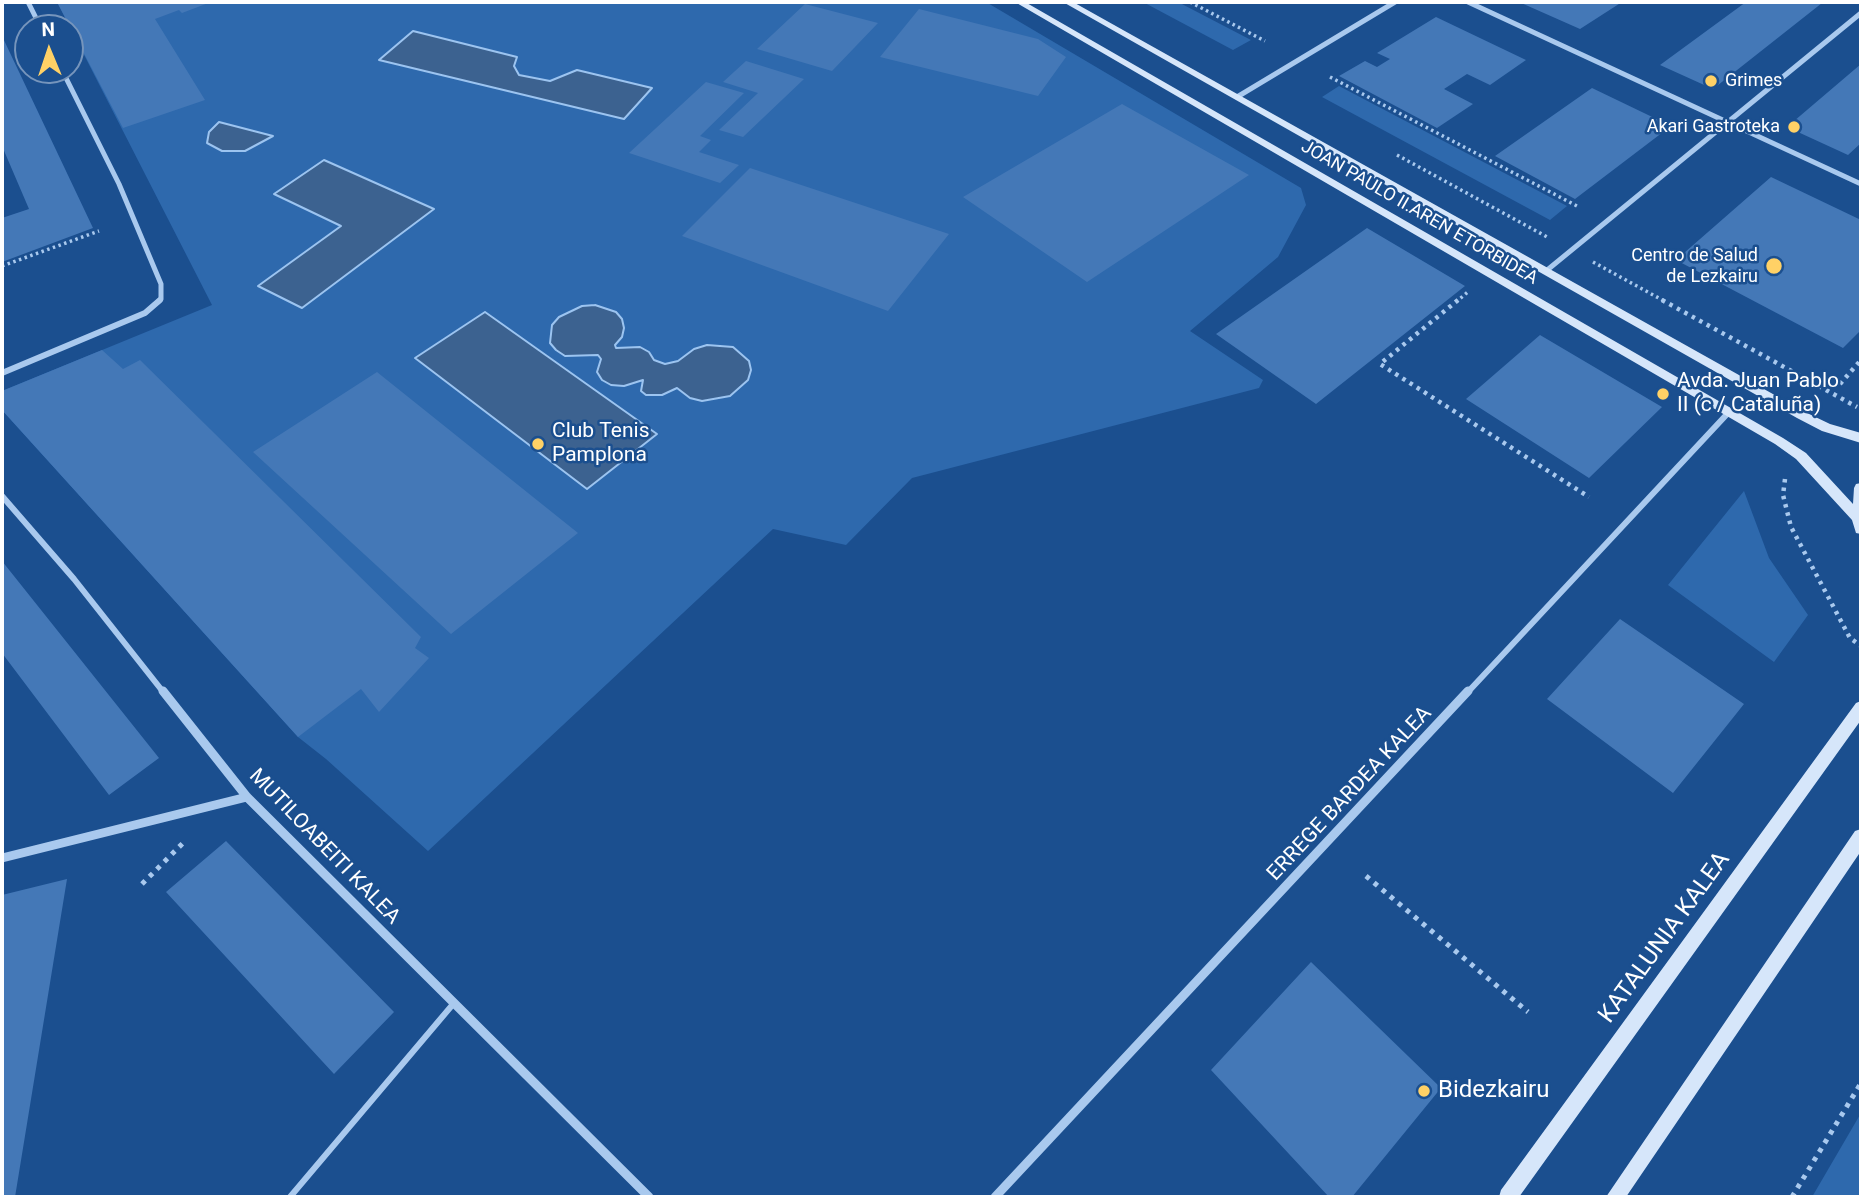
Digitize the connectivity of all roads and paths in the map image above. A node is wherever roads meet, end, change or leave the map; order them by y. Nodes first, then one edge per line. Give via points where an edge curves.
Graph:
1 (1019, 2) edge
2 (1067, 2) edge
3 (1190, 2) edge
4 (1395, 2) edge
5 (1468, 2) edge
6 (1861, 13) edge
7 (1265, 41) dead end
8 (1330, 77) dead end
9 (69, 84) edge
10 (1237, 97) junction
11 (1729, 122) junction
12 (1861, 184) edge
13 (1577, 206) dead end
14 (99, 231) dead end
15 (1594, 262) dead end
16 (2, 266) edge
17 (1546, 271) junction
18 (1478, 284) dead end
19 (1861, 360) edge
20 (2, 373) edge
21 (1840, 384) dead end
22 (1859, 407) edge
23 (1729, 412) junction
24 (1826, 428) junction
25 (1861, 438) edge
26 (1801, 456) junction
27 (1861, 488) edge
28 (2, 496) edge
29 (1590, 497) dead end
30 (1859, 523) edge
31 (1861, 646) edge
32 (1861, 708) edge
33 (247, 797) junction
34 (1861, 837) edge
35 (183, 844) dead end
36 (2, 858) edge
37 (1366, 876) dead end
38 (142, 884) dead end
39 (453, 1003) junction
40 (1528, 1012) dead end
41 (1861, 1083) edge
42 (290, 1197) edge
43 (649, 1197) edge
44 (995, 1197) edge
45 (1507, 1197) edge
46 (1615, 1197) edge
47 (1793, 1197) edge

1 - 23 main road, JOAN PAULO II.AREN ETORBIDEA
2 - 10 main road, JOAN PAULO II.AREN ETORBIDEA
3 - 7 path
4 - 10 street
5 - 11 street
6 - 11 street
8 - 13 path
9 - 20 street via 119,184 161,284 161,299 145,313
10 - 17 main road, JOAN PAULO II.AREN ETORBIDEA
11 - 12 street
11 - 17 street
14 - 16 path
15 - 22 path
17 - 24 main road, JOAN PAULO II.AREN ETORBIDEA
18 - 29 path via 1380,365
19 - 21 path
22 - 24 path via 1832,418
23 - 26 main road, JOAN PAULO II.AREN ETORBIDEA
23 - 44 street, ERREGE BARDEA KALEA
24 - 25 main road, JOAN PAULO II.AREN ETORBIDEA
26 - 30 main road, JOAN PAULO II.AREN ETORBIDEA
26 - 31 path via 1786,474 1783,495 1791,527 1850,638
27 - 30 main road
28 - 33 street, MUTILOABEITI KALEA
32 - 45 main road, KATALUNIA KALEA
33 - 36 street
33 - 39 street, MUTILOABEITI KALEA
34 - 46 main road
35 - 38 path
37 - 40 path
39 - 42 lane
39 - 43 street, MUTILOABEITI KALEA
41 - 47 path

